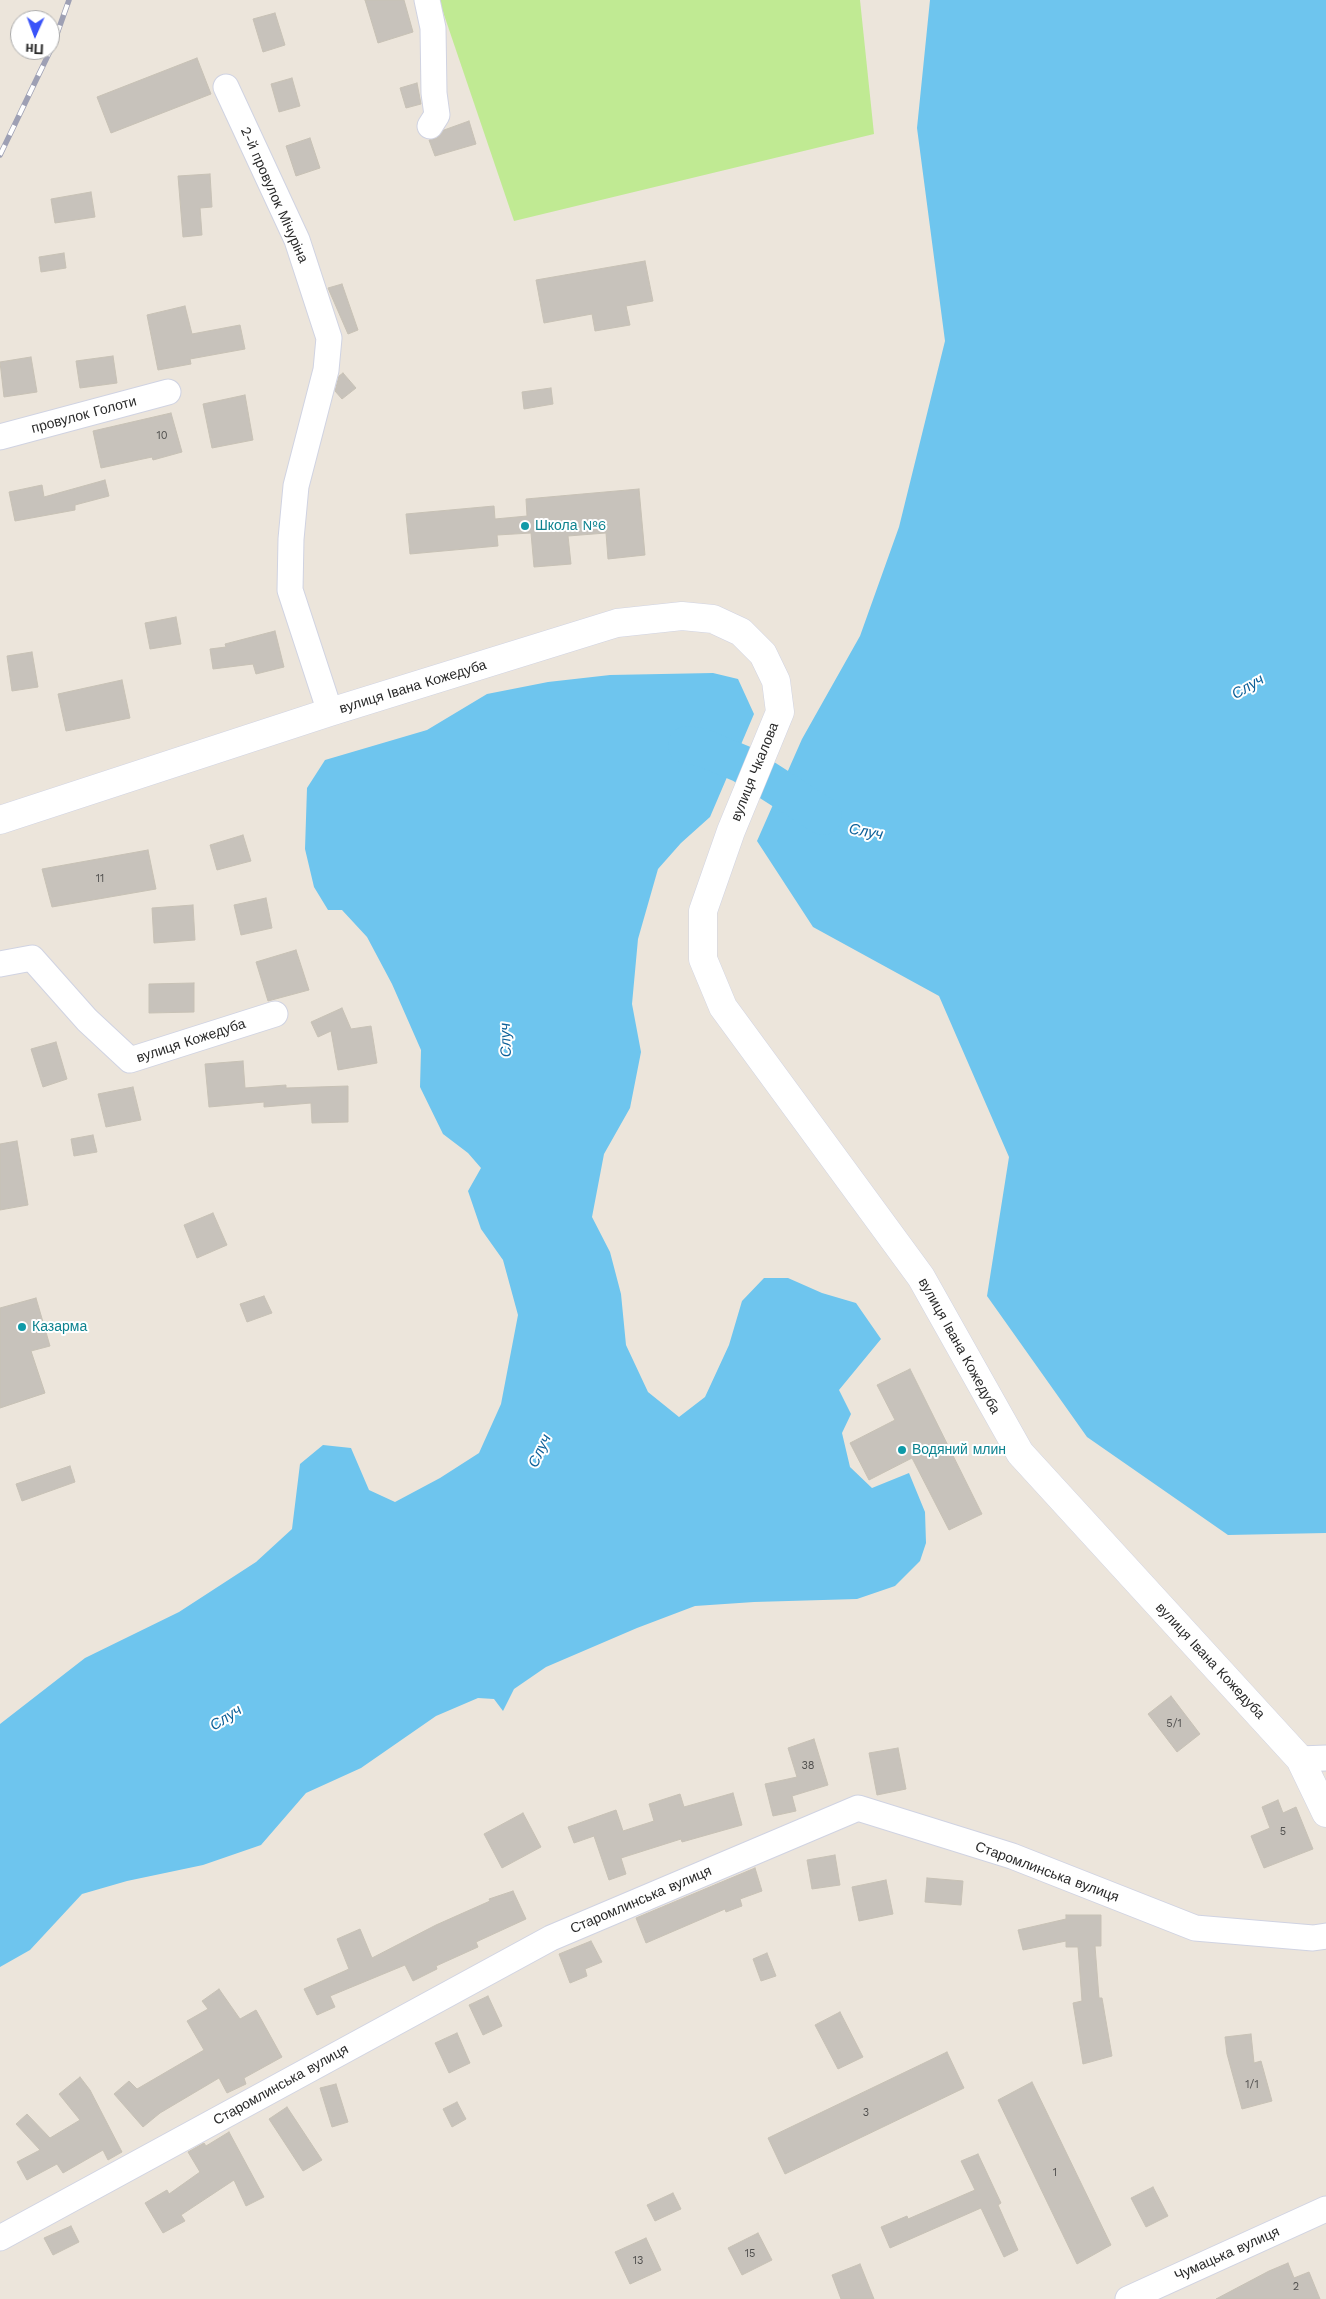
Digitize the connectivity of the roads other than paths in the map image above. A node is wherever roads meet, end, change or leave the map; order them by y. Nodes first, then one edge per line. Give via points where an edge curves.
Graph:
1 (427, 0) edge
2 (226, 87) dead end
3 (430, 126) dead end
4 (168, 392) dead end
5 (0, 437) edge
6 (330, 712) junction
7 (780, 712) joint
8 (0, 820) edge
9 (731, 832) joint
10 (0, 964) edge
11 (275, 1014) dead end
12 (1313, 1758) edge
13 (1326, 1813) edge
14 (1326, 1936) edge
15 (1326, 2209) edge
16 (0, 2238) edge
17 (1128, 2299) edge

1 - 3 street via 434,28 437,115
2 - 6 street, 2-й провулок Мічуріна via 297,240 329,338 326,370 296,486 290,590
4 - 5 street, провулок Голоти
6 - 7 main road, вулиця Івана Кожедуба via 616,623 682,616 713,619 741,632 763,654 776,681
6 - 8 main road, вулиця Івана Кожедуба
7 - 9 main road, вулиця Чкалова
9 - 12 main road, вулиця Івана Кожедуба via 703,911 703,959 723,1007 921,1276 1020,1453
10 - 11 street, вулиця Кожедуба via 32,958 87,1020 130,1060
12 - 13 main road, вулиця Івана Кожедуба
14 - 16 street, Старомлинська вулиця via 1314,1938 1195,1928 1012,1856 858,1808 551,1938
15 - 17 street, Чумацька вулиця

